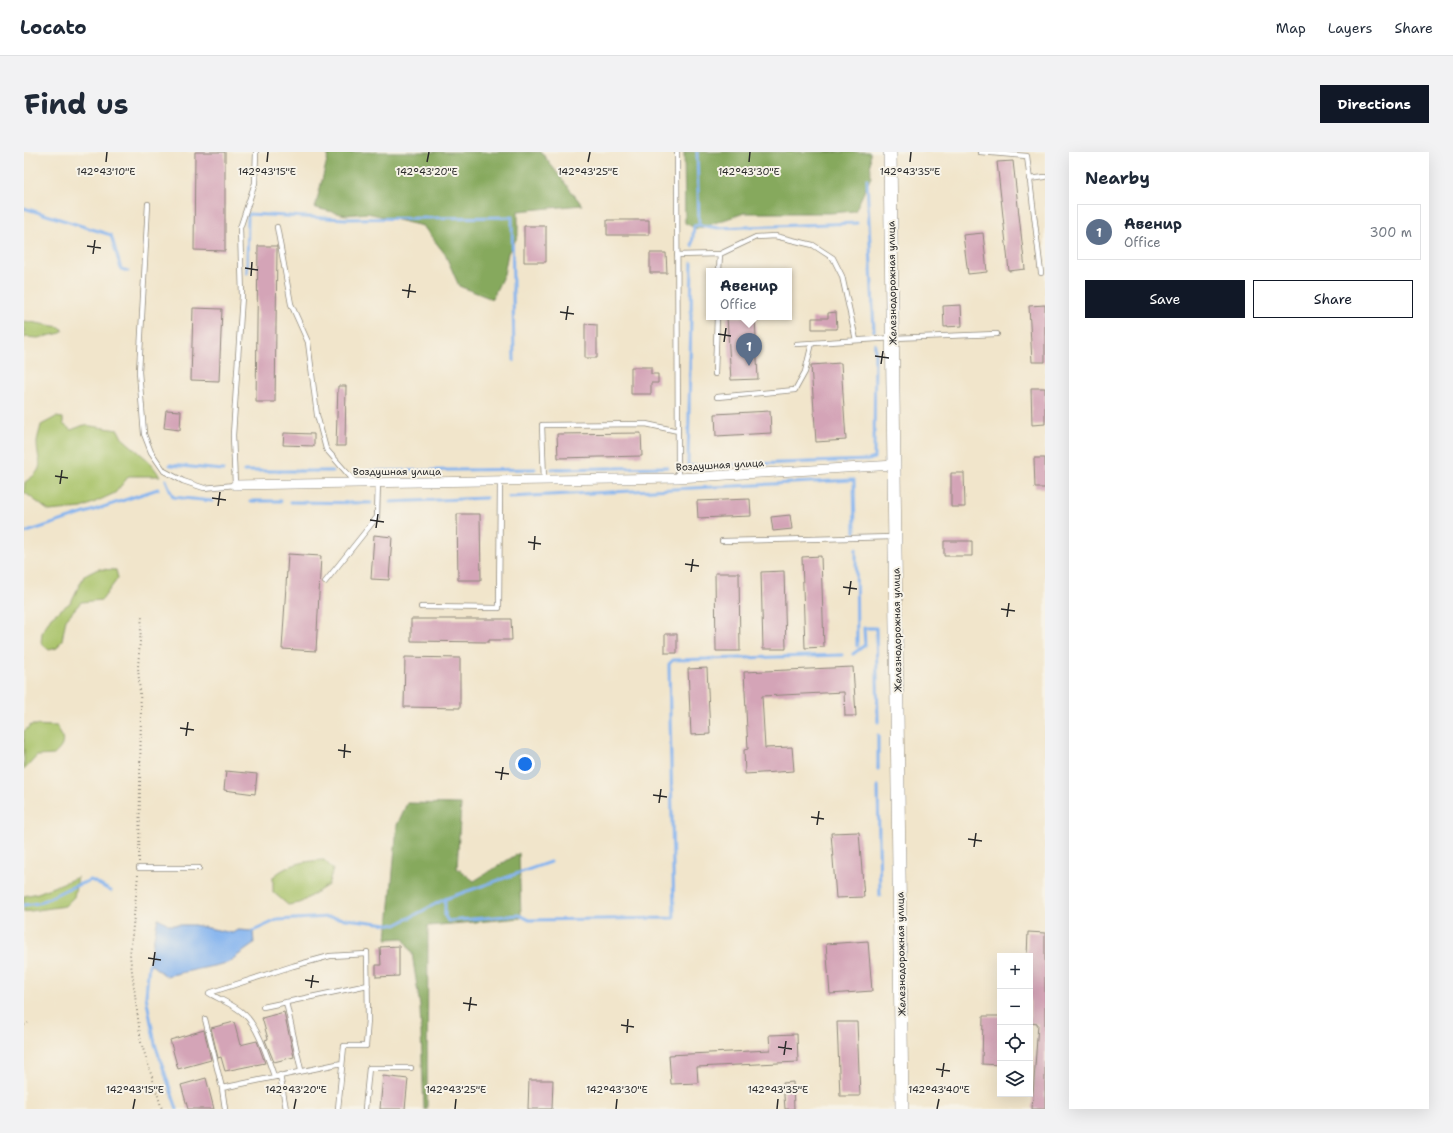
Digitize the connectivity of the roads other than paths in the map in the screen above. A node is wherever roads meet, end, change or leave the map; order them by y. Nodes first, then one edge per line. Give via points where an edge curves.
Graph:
1 (256, 152) edge
2 (677, 152) edge
3 (890, 152) edge
4 (980, 152) edge
5 (1045, 177) edge
6 (1030, 179) junction
7 (148, 204) dead end
8 (277, 227) dead end
9 (720, 254) junction
10 (677, 255) junction
11 (719, 268) edge
12 (1041, 274) dead end
13 (717, 320) edge
14 (997, 334) dead end
15 (894, 338) junction
16 (856, 340) junction
17 (812, 343) junction
18 (796, 344) dead end
19 (715, 374) dead end
20 (717, 397) dead end
21 (678, 431) junction
22 (895, 465) junction
23 (678, 478) junction
24 (378, 481) junction
25 (544, 481) junction
26 (355, 482) junction
27 (500, 482) junction
28 (235, 485) junction
29 (896, 537) junction
30 (722, 541) dead end
31 (325, 582) dead end
32 (421, 607) dead end
33 (139, 868) dead end
34 (199, 868) dead end
35 (368, 985) junction
36 (286, 1002) junction
37 (263, 1007) dead end
38 (205, 1018) dead end
39 (342, 1063) junction
40 (411, 1068) dead end
41 (302, 1070) junction
42 (280, 1075) junction
43 (274, 1076) junction
44 (222, 1088) junction
45 (226, 1109) edge
46 (286, 1109) edge
47 (338, 1109) edge
48 (365, 1109) edge
49 (902, 1109) edge

1 - 28 lane via 255,183 240,228 242,296 233,435
2 - 10 lane
3 - 15 main road, Железнодорожная улица
4 - 6 lane via 1027,156
5 - 6 lane
6 - 12 lane
7 - 28 lane via 139,372 144,434 151,452 164,471 204,488
8 - 26 lane via 291,304 308,342 317,415 326,449
9 - 10 lane
9 - 11 lane
9 - 16 lane via 756,237 775,236 813,245 833,258 842,276
10 - 21 lane
13 - 19 lane
14 - 15 lane
15 - 16 lane
15 - 22 main road, Железнодорожная улица
16 - 17 lane
17 - 18 lane
17 - 20 lane via 805,372 795,390
21 - 23 lane
21 - 25 lane via 646,424 542,425
22 - 23 street, Воздушная улица
22 - 29 main road, Железнодорожная улица
23 - 25 street, Воздушная улица
24 - 26 street, Воздушная улица
24 - 27 street, Воздушная улица
24 - 31 lane via 377,517
25 - 27 street, Воздушная улица
26 - 28 street, Воздушная улица
27 - 32 lane via 499,608
29 - 30 lane
29 - 49 main road, Железнодорожная улица
33 - 34 lane
35 - 36 lane
35 - 39 lane via 366,1046 344,1046
35 - 43 lane via 367,953 330,956 209,993 244,1013 251,1021
36 - 37 lane
36 - 41 lane
38 - 44 lane
39 - 41 lane
39 - 47 lane
40 - 48 lane via 368,1068
41 - 42 lane
42 - 43 lane
42 - 46 lane
43 - 44 lane
44 - 45 lane

